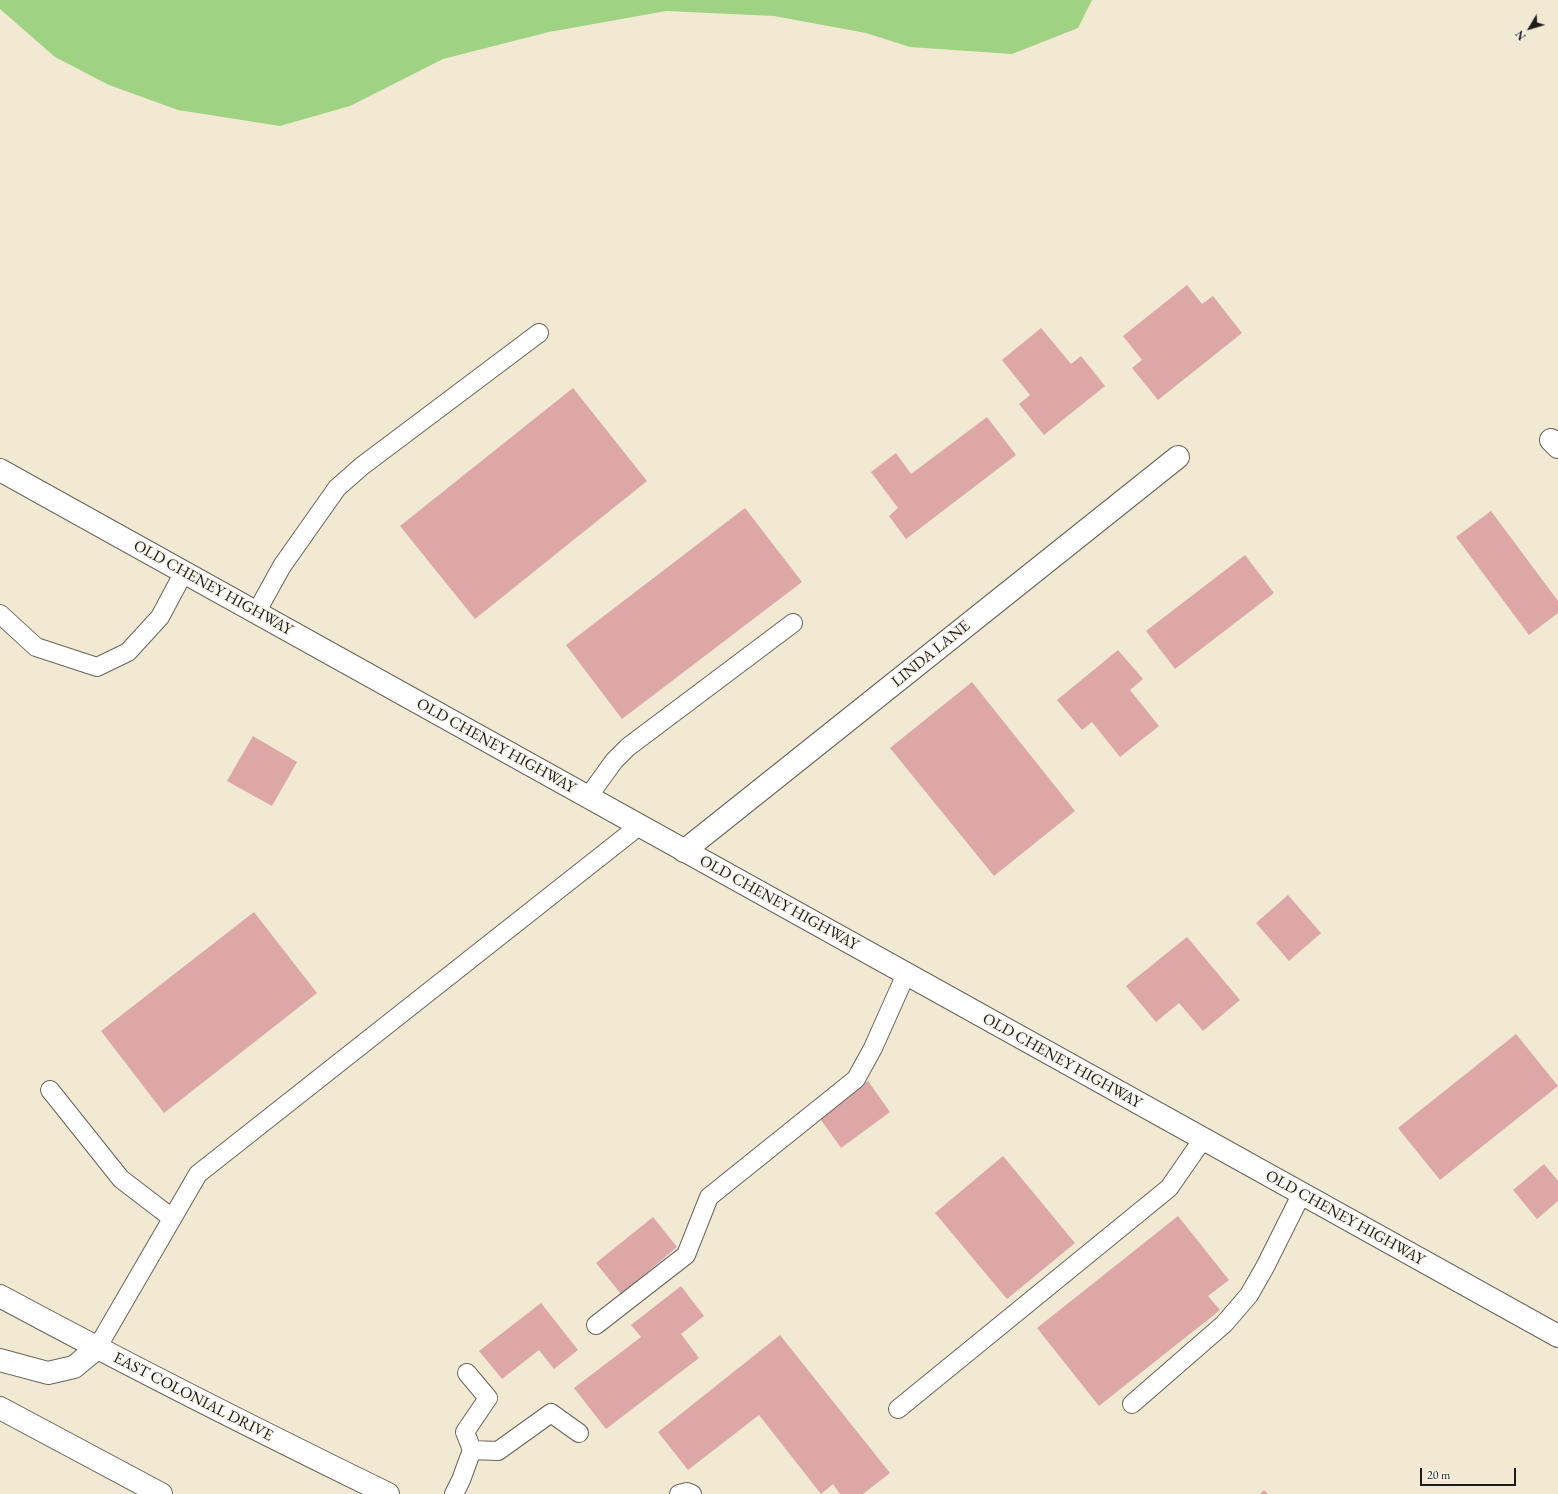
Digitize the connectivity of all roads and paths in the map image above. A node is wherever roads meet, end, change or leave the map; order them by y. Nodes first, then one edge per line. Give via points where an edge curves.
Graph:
1 (539, 333) dead end
2 (1178, 457) dead end
3 (0, 470) edge
4 (184, 572) junction
5 (256, 613) junction
6 (0, 614) edge
7 (793, 623) dead end
8 (588, 797) junction
9 (639, 826) junction
10 (684, 851) junction
11 (906, 974) junction
12 (50, 1090) dead end
13 (1203, 1139) junction
14 (1302, 1193) junction
15 (172, 1218) junction
16 (0, 1296) edge
17 (596, 1325) dead end
18 (1558, 1336) edge
19 (97, 1348) junction
20 (0, 1360) edge
21 (467, 1373) dead end
22 (1132, 1404) dead end
23 (0, 1408) edge
24 (898, 1409) dead end
25 (578, 1433) dead end
26 (472, 1450) junction
27 (161, 1494) edge
28 (388, 1494) edge
29 (454, 1494) edge
30 (679, 1494) edge
31 (692, 1494) edge

1 - 5 lane via 362,466 337,488 282,566
2 - 10 main road, LINDA LANE
3 - 4 main road, OLD CHENEY HIGHWAY
4 - 5 main road, OLD CHENEY HIGHWAY
4 - 6 lane via 160,617 128,652 97,667 36,647
5 - 8 main road, OLD CHENEY HIGHWAY
7 - 8 lane via 628,747 614,761
8 - 9 main road, OLD CHENEY HIGHWAY
9 - 10 main road, OLD CHENEY HIGHWAY
9 - 15 lane via 198,1174
10 - 11 main road, OLD CHENEY HIGHWAY
11 - 13 main road, OLD CHENEY HIGHWAY
11 - 17 lane via 856,1079 709,1197 686,1255
12 - 15 lane via 121,1179
13 - 14 main road, OLD CHENEY HIGHWAY
13 - 24 lane via 1169,1188
14 - 18 main road, OLD CHENEY HIGHWAY
14 - 22 lane via 1249,1295 1224,1324
15 - 19 lane
16 - 19 main road, EAST COLONIAL DRIVE
19 - 20 main road via 74,1367 48,1373
19 - 28 main road, EAST COLONIAL DRIVE
21 - 26 lane via 488,1398 465,1432
23 - 27 main road
25 - 26 lane via 551,1414 498,1451
26 - 29 lane
30 - 31 lane

